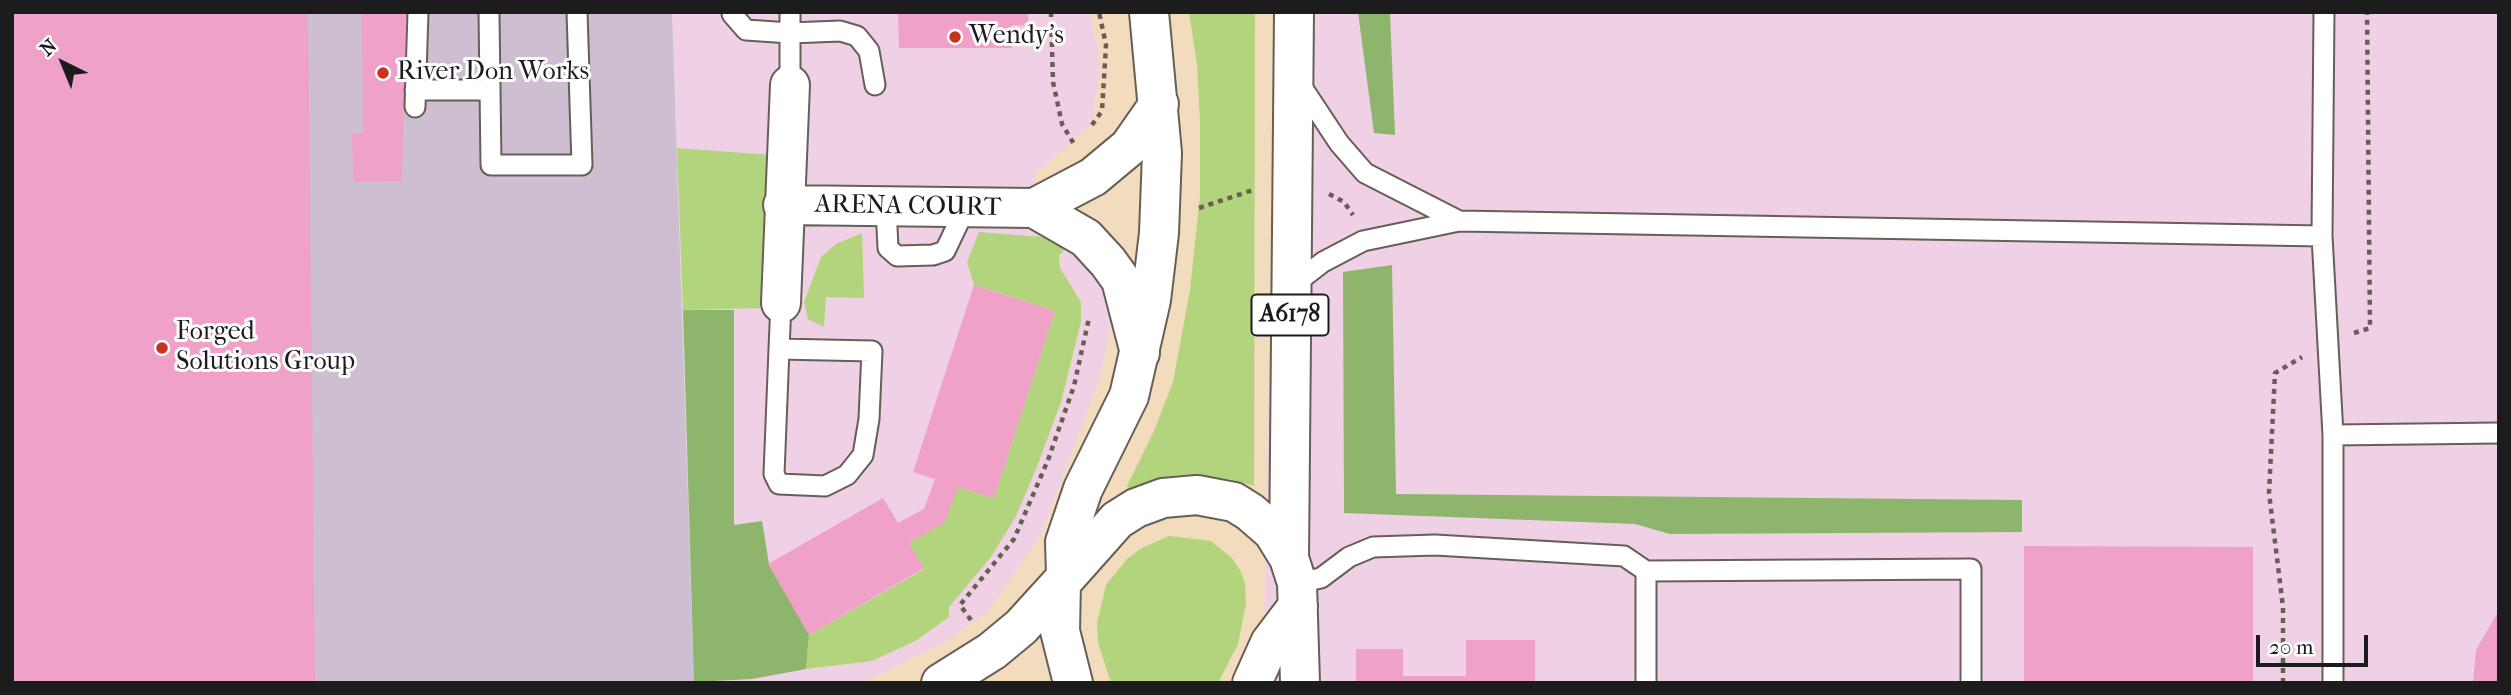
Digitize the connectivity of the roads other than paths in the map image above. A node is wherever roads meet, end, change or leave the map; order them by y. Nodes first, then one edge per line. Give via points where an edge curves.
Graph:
1 (418, 12) edge
2 (489, 12) edge
3 (577, 12) edge
4 (790, 12) edge
5 (1149, 12) edge
6 (1294, 12) edge
7 (2324, 12) edge
8 (732, 14) edge
9 (790, 33) junction
10 (1292, 72) junction
11 (790, 85) joint
12 (875, 85) dead end
13 (490, 90) junction
14 (1158, 104) junction
15 (783, 205) junction
16 (1034, 208) junction
17 (1459, 221) junction
18 (2322, 236) junction
19 (1291, 287) junction
20 (781, 303) joint
21 (779, 349) junction
22 (1140, 353) junction
23 (2499, 433) edge
24 (2333, 435) junction
25 (1646, 571) junction
26 (1064, 579) junction
27 (1295, 582) junction
28 (941, 683) edge
29 (1073, 683) edge
30 (1252, 683) edge
31 (1300, 683) edge
32 (1646, 683) edge
33 (1972, 683) edge
34 (2333, 683) edge

1 - 13 lane via 415,98
2 - 13 lane
3 - 13 lane via 582,165 491,165
4 - 9 lane
5 - 14 main road
6 - 10 main road, A6178
7 - 18 lane
8 - 9 lane via 746,30
9 - 11 lane
9 - 12 lane via 840,31 857,36 869,51
10 - 17 lane via 1365,173
10 - 19 main road, A6178
11 - 15 main road, ARENA COURT
14 - 16 main road, ARENA COURT via 1129,146 1093,177
14 - 22 main road via 1161,206
15 - 16 main road, ARENA COURT
15 - 20 main road, ARENA COURT
16 - 22 main road, ARENA COURT via 1086,238 1108,262 1121,280
17 - 18 lane
17 - 19 lane via 1363,241 1323,262
18 - 24 lane
19 - 27 main road, A6178
20 - 21 lane
21 - 21 lane via 774,474 779,484 825,486 847,475 863,455 872,351
22 - 26 main road via 1129,396 1083,489 1065,542
23 - 24 lane
24 - 34 lane
25 - 27 lane via 1624,556 1435,545 1373,547 1349,557 1321,578
25 - 32 lane
25 - 33 lane via 1971,569
26 - 27 main road via 1117,520 1164,498 1197,495 1234,502 1265,524
26 - 28 main road via 992,651
26 - 29 main road via 1060,631
27 - 30 main road
27 - 31 main road, A6178

